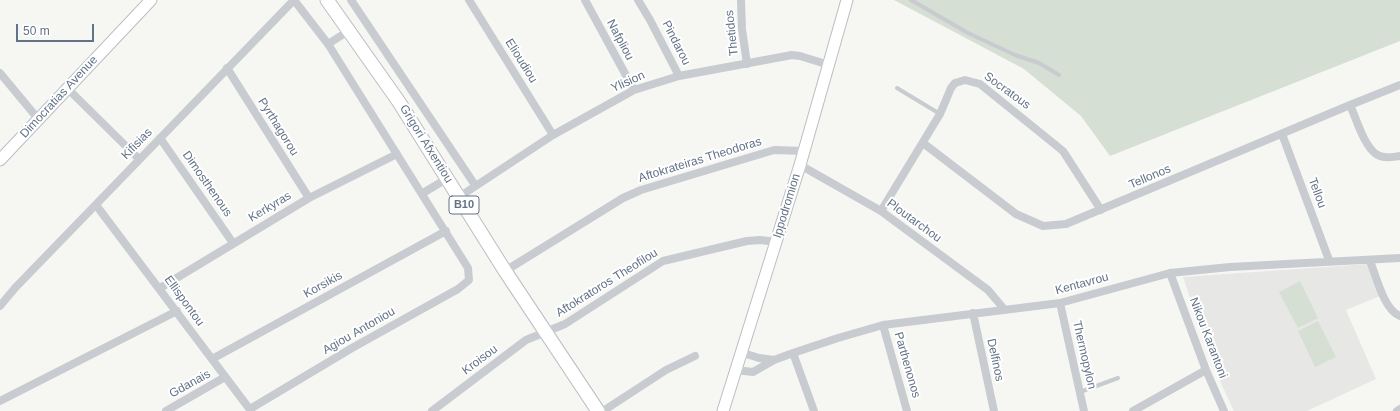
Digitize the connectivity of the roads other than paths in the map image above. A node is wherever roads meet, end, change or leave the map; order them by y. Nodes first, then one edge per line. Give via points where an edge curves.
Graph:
1 (151, 0) edge
2 (294, 0) edge
3 (327, 0) edge
4 (351, 0) edge
5 (469, 0) edge
6 (585, 0) edge
7 (638, 0) edge
8 (741, 0) edge
9 (847, 0) edge
10 (911, 0) edge
11 (350, 30) junction
12 (328, 44) junction
13 (747, 64) junction
14 (829, 65) junction
15 (228, 68) junction
16 (0, 73) edge
17 (1059, 75) dead end
18 (679, 76) junction
19 (1400, 85) edge
20 (897, 88) dead end
21 (68, 89) junction
22 (634, 90) junction
23 (1350, 105) junction
24 (940, 114) junction
25 (39, 120) junction
26 (1282, 134) junction
27 (553, 135) junction
28 (160, 138) junction
29 (923, 143) junction
30 (804, 151) junction
31 (397, 154) junction
32 (1400, 156) edge
33 (139, 159) junction
34 (0, 160) edge
35 (800, 165) junction
36 (448, 178) junction
37 (476, 185) junction
38 (423, 193) junction
39 (459, 197) junction
40 (309, 198) junction
41 (96, 205) junction
42 (1101, 210) junction
43 (881, 211) junction
44 (446, 231) junction
45 (776, 242) junction
46 (233, 243) junction
47 (1400, 258) edge
48 (1329, 260) junction
49 (1370, 260) junction
50 (468, 268) joint
51 (505, 271) junction
52 (1170, 273) junction
53 (160, 288) junction
54 (1060, 303) junction
55 (0, 306) edge
56 (1004, 309) junction
57 (177, 312) junction
58 (973, 313) junction
59 (1400, 316) edge
60 (883, 325) junction
61 (545, 331) junction
62 (740, 352) junction
63 (793, 353) junction
64 (695, 356) dead end
65 (212, 359) junction
66 (774, 360) junction
67 (735, 370) junction
68 (1206, 370) junction
69 (226, 377) junction
70 (1118, 378) dead end
71 (1080, 392) junction
72 (0, 401) edge
73 (1400, 409) edge
74 (251, 410) edge
75 (166, 411) edge
76 (432, 411) edge
77 (598, 411) edge
78 (603, 411) edge
79 (723, 411) edge
80 (814, 411) edge
81 (907, 411) edge
82 (994, 411) edge
83 (1084, 411) edge
84 (1133, 411) edge
85 (1224, 411) edge
86 (1397, 411) edge

1 - 21 street, Dimocratias Avenue
2 - 12 street, Kifisias
2 - 15 street, Kifisias
3 - 11 main road, Grigori Afxentiou / B10
4 - 37 street, Grigori Afxentiou
5 - 27 street, Elioudiou
6 - 22 street, Nafpliou
7 - 18 street, Pindarou
8 - 13 street, Thetidos
9 - 14 street, Ippodromion
10 - 17 lane via 968,33 1039,63
11 - 12 street
11 - 36 main road, Grigori Afxentiou / B10
12 - 31 street, Kifisias
13 - 14 street, Ylision via 797,55
13 - 18 street, Ylision
14 - 30 street, Ippodromion
15 - 28 street, Kifisias
15 - 40 street, Pyrthagorou
16 - 25 street
18 - 22 street, Ylision
19 - 23 street, Tellonos
20 - 24 lane
21 - 25 street, Dimocratias Avenue
21 - 33 street
22 - 27 street, Ylision
23 - 26 street, Tellonos
23 - 32 street via 1368,147 1377,155 1389,158
24 - 29 street, Socratous
24 - 42 street, Socratous via 955,83 965,80 980,84 1063,151
25 - 34 street, Dimocratias Avenue
26 - 42 street, Tellonos
26 - 48 street, Tellou
27 - 37 street, Ylision
28 - 33 street, Kifisias
28 - 46 street, Dimosthenous
29 - 42 street, Tellonos via 1016,214 1043,226 1066,224
29 - 43 street, Socratous
30 - 35 street, Ippodromion
30 - 51 street, Aftokrateiras Theodoras via 774,150 640,190
31 - 38 street, Kifisias
31 - 40 street, Kerkyras
33 - 41 street, Kifisias
35 - 43 street, Ploutarchou
35 - 45 street, Ippodromion
36 - 38 street
36 - 39 main road, Grigori Afxentiou / B10
37 - 39 street, Ylision
38 - 44 street, Kifisias
39 - 51 main road, Grigori Afxentiou / B10
40 - 46 street, Kerkyras
41 - 53 street, Ellispontou
41 - 55 street, Kifisias
43 - 56 street, Ploutarchou via 988,290
44 - 50 street, Kifisias
44 - 65 street, Korsikis
45 - 61 street, Aftokratoros Theofilou via 747,241 663,262 565,324
45 - 62 street, Ippodromion
46 - 53 street, Kerkyras
47 - 49 street, Kentavrou
48 - 49 street, Kentavrou
48 - 52 street, Kentavrou
49 - 59 street via 1386,303
50 - 74 street, Agiou Antoniou via 469,280 458,289 352,348
51 - 61 main road, Grigori Afxentiou / B10
52 - 54 street, Kentavrou
52 - 68 street, Nikou Karantoni
53 - 57 street, Ellispontou
54 - 56 street, Kentavrou
54 - 71 street, Thermopylon
56 - 58 street, Kentavrou
57 - 65 street, Ellispontou
57 - 72 street
58 - 60 street, Kentavrou
58 - 82 street, Delfinos
60 - 63 street, Kentavrou
60 - 81 street, Parthenonos
61 - 76 street, Kroisou via 526,340
61 - 77 main road, Grigori Afxentiou / B10
62 - 66 street
62 - 67 street, Ippodromion
63 - 66 street, Kentavrou
63 - 80 street
64 - 78 street via 660,373
65 - 69 street, Ellispontou
66 - 67 street, Kentavrou via 753,372
67 - 79 street, Ippodromion
68 - 84 street
68 - 85 street, Nikou Karantoni
69 - 74 street, Ellispontou
69 - 75 street, Gdanais
70 - 71 lane
71 - 83 street, Thermopylon
73 - 86 street

